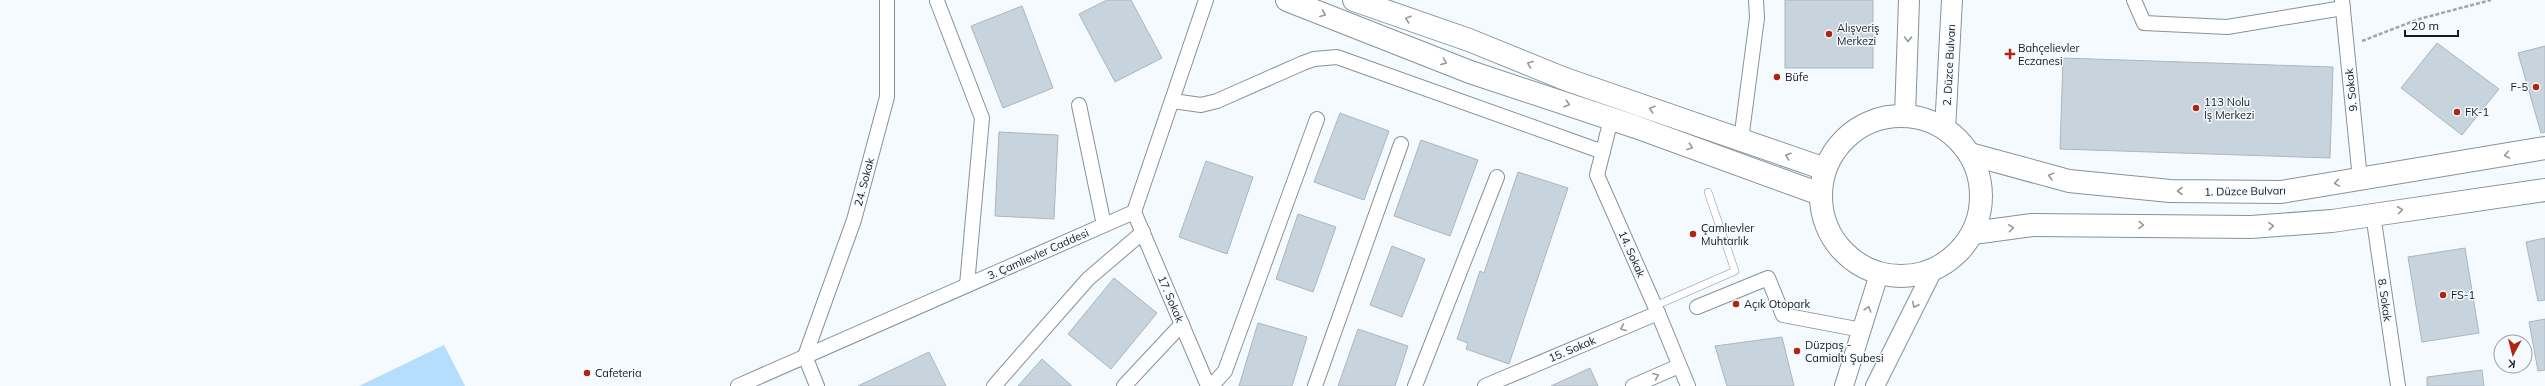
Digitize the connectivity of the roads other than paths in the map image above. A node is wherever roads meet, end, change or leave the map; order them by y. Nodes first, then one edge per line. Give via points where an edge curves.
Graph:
1 (886, 0) edge
2 (1206, 0) edge
3 (1287, 0) edge
4 (1354, 0) edge
5 (1756, 0) edge
6 (1909, 0) edge
7 (1952, 0) edge
8 (2134, 0) edge
9 (937, 1) edge
10 (2343, 4) edge
11 (1173, 101) junction
12 (1079, 105) dead end
13 (1906, 116) junction
14 (1317, 118) dead end
15 (1611, 119) junction
16 (1945, 130) junction
17 (1741, 140) junction
18 (1401, 144) dead end
19 (2545, 148) edge
20 (1603, 152) junction
21 (1970, 154) junction
22 (1825, 169) junction
23 (1497, 177) dead end
24 (2360, 179) junction
25 (2545, 190) edge
26 (1708, 192) dead end
27 (1820, 194) junction
28 (1134, 212) junction
29 (2373, 214) junction
30 (1104, 225) junction
31 (1143, 232) junction
32 (1973, 234) junction
33 (1933, 270) junction
34 (1879, 274) junction
35 (967, 286) junction
36 (1697, 307) dead end
37 (1657, 309) junction
38 (1182, 324) junction
39 (1862, 330) junction
40 (805, 356) junction
41 (1679, 366) junction
42 (1208, 385) edge
43 (738, 386) edge
44 (817, 386) edge
45 (994, 386) edge
46 (1124, 386) edge
47 (1315, 386) edge
48 (1415, 386) edge
49 (1485, 386) edge
50 (1632, 386) edge
51 (1688, 386) edge
52 (1844, 386) edge
53 (1875, 386) edge
54 (2398, 386) edge

1 - 40 street, 24. Sokak via 887,97 854,220
2 - 11 street
3 -> 15 main road via 1470,72
17 -> 4 main road via 1565,79 1469,40
5 - 17 street
6 -> 13 main road
7 - 16 main road, 2. Düzce Bulvarı
8 - 10 street via 2144,24 2227,27
9 - 35 street via 982,118
10 - 24 street, 9. Sokak
11 - 20 street via 1201,105 1217,101 1314,59 1337,58
11 - 28 street
12 - 30 street
13 - 16 main road via 1930,122
13 - 22 main road via 1880,119 1856,129 1837,147
14 - 42 street via 1225,370 1216,381
15 - 20 street, 14. Sokak
15 -> 27 main road
16 - 21 main road
22 -> 17 main road
18 - 47 street
19 -> 24 main road, 1. Düzce Bulvarı
20 - 37 street, 14. Sokak via 1597,175
24 -> 21 main road, 1. Düzce Bulvarı via 2281,192 2170,191 2069,181
21 - 32 main road via 1980,180 1981,207
22 - 27 main road
23 - 48 street
29 -> 25 main road
26 - 37 lane via 1735,271
27 - 34 main road via 1824,220 1836,244 1855,263
28 - 30 street, 3. Çamlıevler Caddesi
28 - 31 street, 17. Sokak
32 -> 29 main road via 2032,225 2251,227 2332,221
29 - 54 street, 8. Sokak
30 - 35 street, 3. Çamlıevler Caddesi
31 - 38 street, 17. Sokak
31 - 45 street via 1088,279
32 - 33 main road via 1956,255
33 - 34 main road via 1906,277
33 -> 53 street
39 -> 34 street
35 - 40 street, 3. Çamlıevler Caddesi
36 - 39 street via 1768,278 1783,315
37 - 41 street, 14. Sokak
37 -> 49 street, 15. Sokak
38 - 42 street, 17. Sokak
38 - 46 street
39 - 52 street
40 - 43 street, 3. Çamlıevler Caddesi
40 - 44 street
50 -> 41 street
41 - 51 street, 14. Sokak

